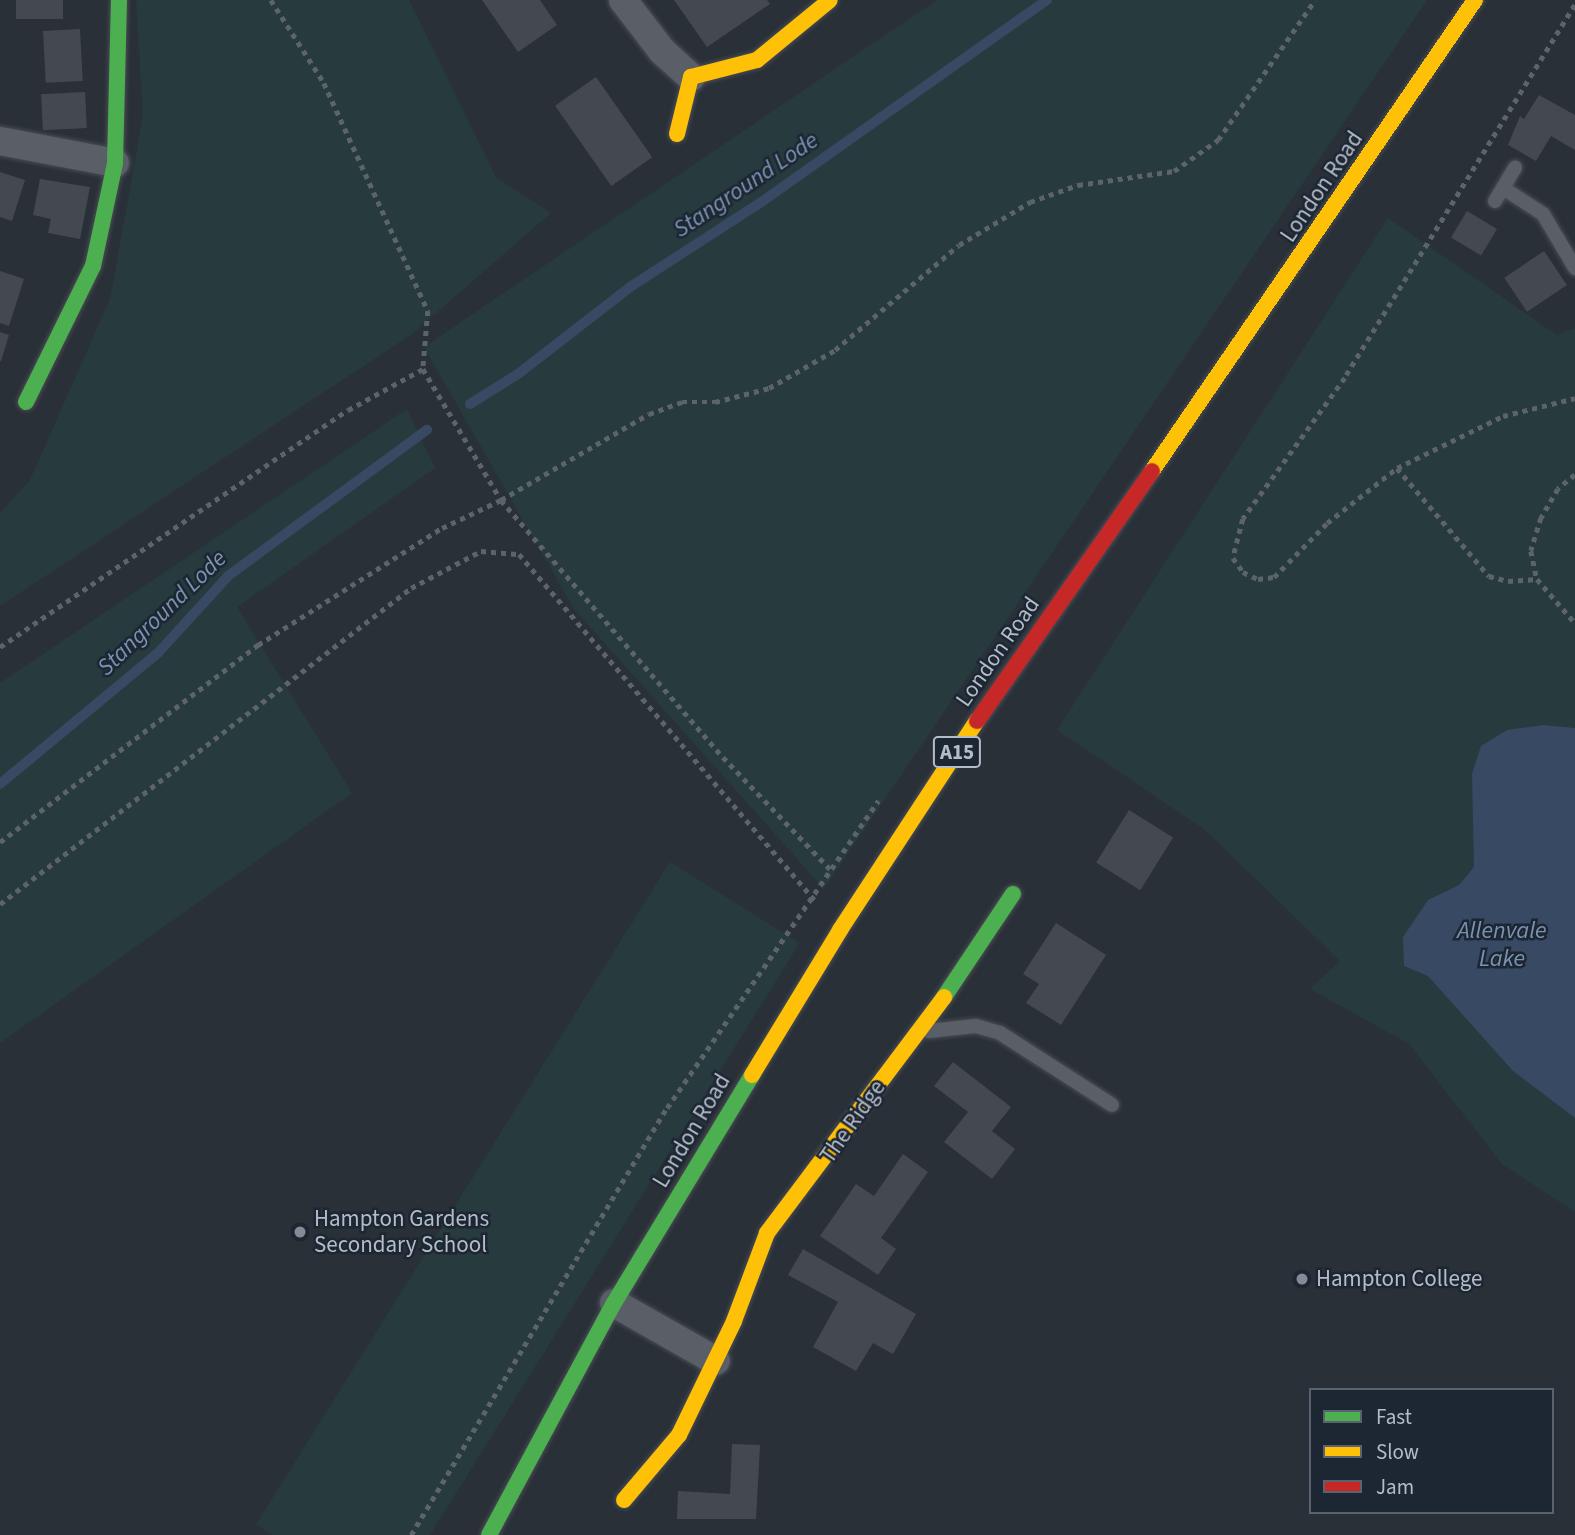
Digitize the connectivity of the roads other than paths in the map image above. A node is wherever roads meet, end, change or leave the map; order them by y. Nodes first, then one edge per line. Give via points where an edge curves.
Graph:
1 (119, 0) edge
2 (623, 0) edge
3 (830, 0) edge
4 (1475, 0) edge
5 (691, 77) junction
6 (677, 134) dead end
7 (0, 141) edge
8 (114, 163) junction
9 (1515, 167) dead end
10 (1503, 188) junction
11 (1494, 201) dead end
12 (1575, 268) edge
13 (26, 402) dead end
14 (1013, 894) dead end
15 (921, 1032) junction
16 (1112, 1105) dead end
17 (614, 1303) junction
18 (716, 1361) junction
19 (624, 1500) dead end
20 (489, 1535) edge

1 - 8 main road
2 - 5 street via 662,51
3 - 5 main road via 757,60
4 - 17 main road, London Road / A15 via 1295,267 986,707 840,930
5 - 6 main road
7 - 8 street
8 - 13 main road via 93,266
9 - 10 lane
10 - 11 lane
10 - 12 lane via 1543,214
14 - 15 main road, The Ridge
15 - 16 lane via 976,1026 1000,1033
15 - 18 main road, The Ridge via 767,1233
17 - 18 street
17 - 20 main road, London Road / A15
18 - 19 main road, The Ridge via 679,1434

